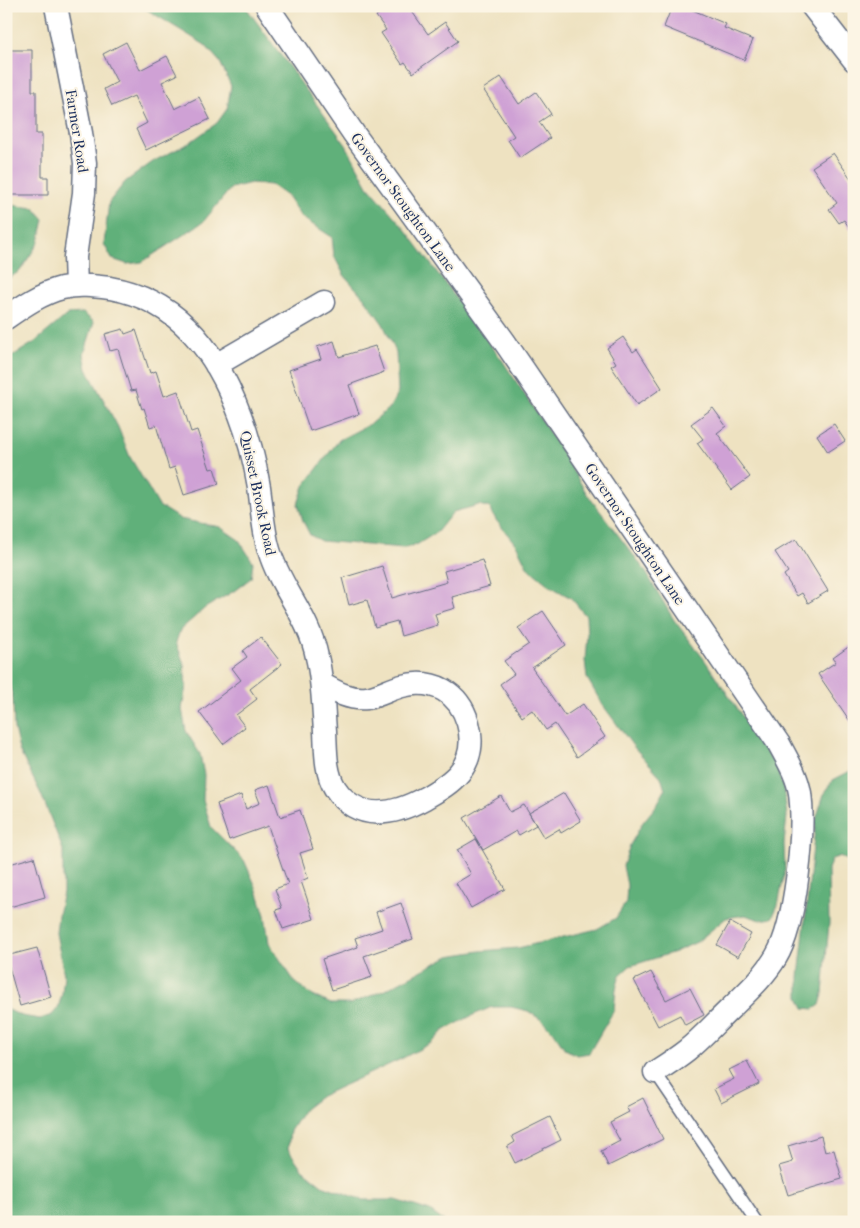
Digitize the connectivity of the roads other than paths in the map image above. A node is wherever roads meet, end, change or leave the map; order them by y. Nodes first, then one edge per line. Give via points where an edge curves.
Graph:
1 (56, 6) edge
2 (267, 6) edge
3 (812, 6) edge
4 (854, 60) edge
5 (76, 286) junction
6 (324, 302) dead end
7 (6, 318) edge
8 (216, 365) junction
9 (322, 684) junction
10 (655, 1072) joint
11 (757, 1222) edge

1 - 5 street, Farmer Road via 84,163 84,193 75,256
2 - 10 street, Governor Stoughton Lane via 354,134 504,340 773,736 796,779 801,819 798,861 790,919 777,956 751,988 687,1050
3 - 4 street
5 - 7 street, Quisset Brook Road via 49,292
5 - 8 street, Quisset Brook Road via 118,290 160,305 183,322
6 - 8 street
8 - 9 street, Quisset Brook Road via 234,398 246,432 270,553 309,628
9 - 9 street, Quisset Brook Road via 339,694 358,698 368,698 412,684 442,689 457,701 470,728 470,748 464,766 450,782 398,811 378,813 358,808 341,796 331,780 326,759
10 - 11 lane

